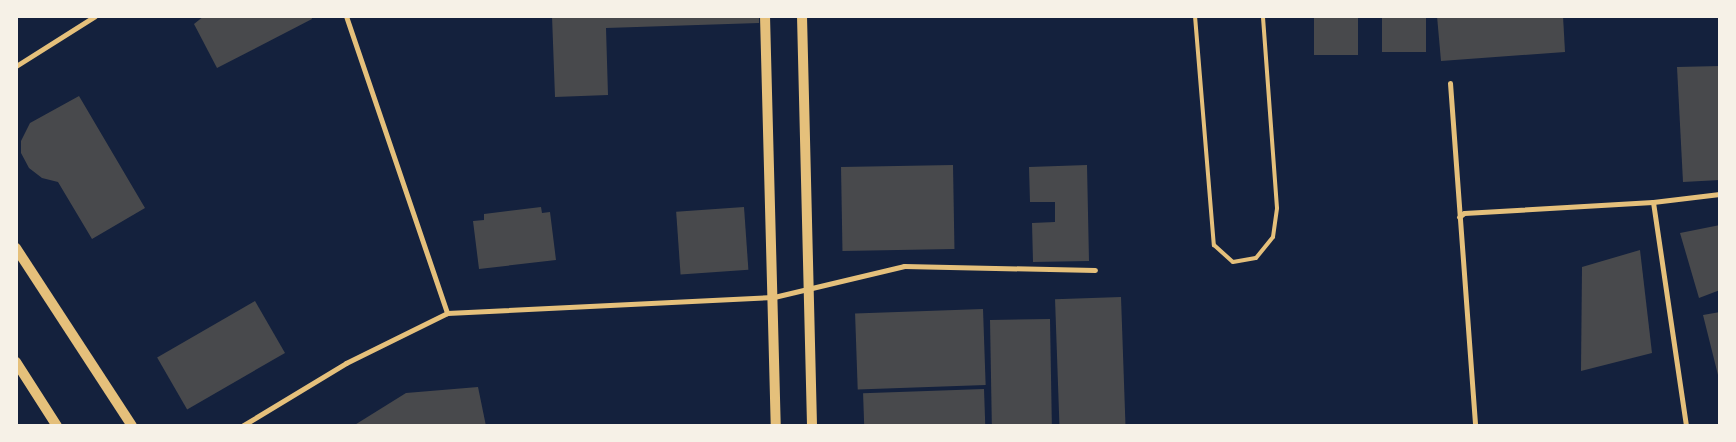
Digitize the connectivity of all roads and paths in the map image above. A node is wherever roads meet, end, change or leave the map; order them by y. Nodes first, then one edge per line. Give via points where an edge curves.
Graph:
1 (95, 16) edge
2 (346, 16) edge
3 (765, 16) edge
4 (802, 16) edge
5 (1195, 16) edge
6 (1263, 16) edge
7 (16, 66) edge
8 (1450, 83) dead end
9 (1720, 194) edge
10 (1652, 202) junction
11 (1460, 217) junction
12 (16, 248) edge
13 (1095, 270) dead end
14 (807, 290) junction
15 (774, 297) junction
16 (447, 313) junction
17 (16, 362) edge
18 (57, 426) edge
19 (132, 426) edge
20 (242, 426) edge
21 (776, 426) edge
22 (812, 426) edge
23 (1475, 426) edge
24 (1686, 426) edge

1 - 7 street
2 - 16 street
3 - 15 main road
4 - 14 main road
5 - 6 lane via 1214,245 1233,262 1256,258 1273,237 1277,208
8 - 11 street
9 - 10 street
10 - 11 street via 1464,213
10 - 24 street
11 - 23 street
12 - 19 main road
13 - 14 street via 904,266
14 - 15 street
14 - 22 main road
15 - 16 street
15 - 21 main road
16 - 20 street via 346,363
17 - 18 main road

